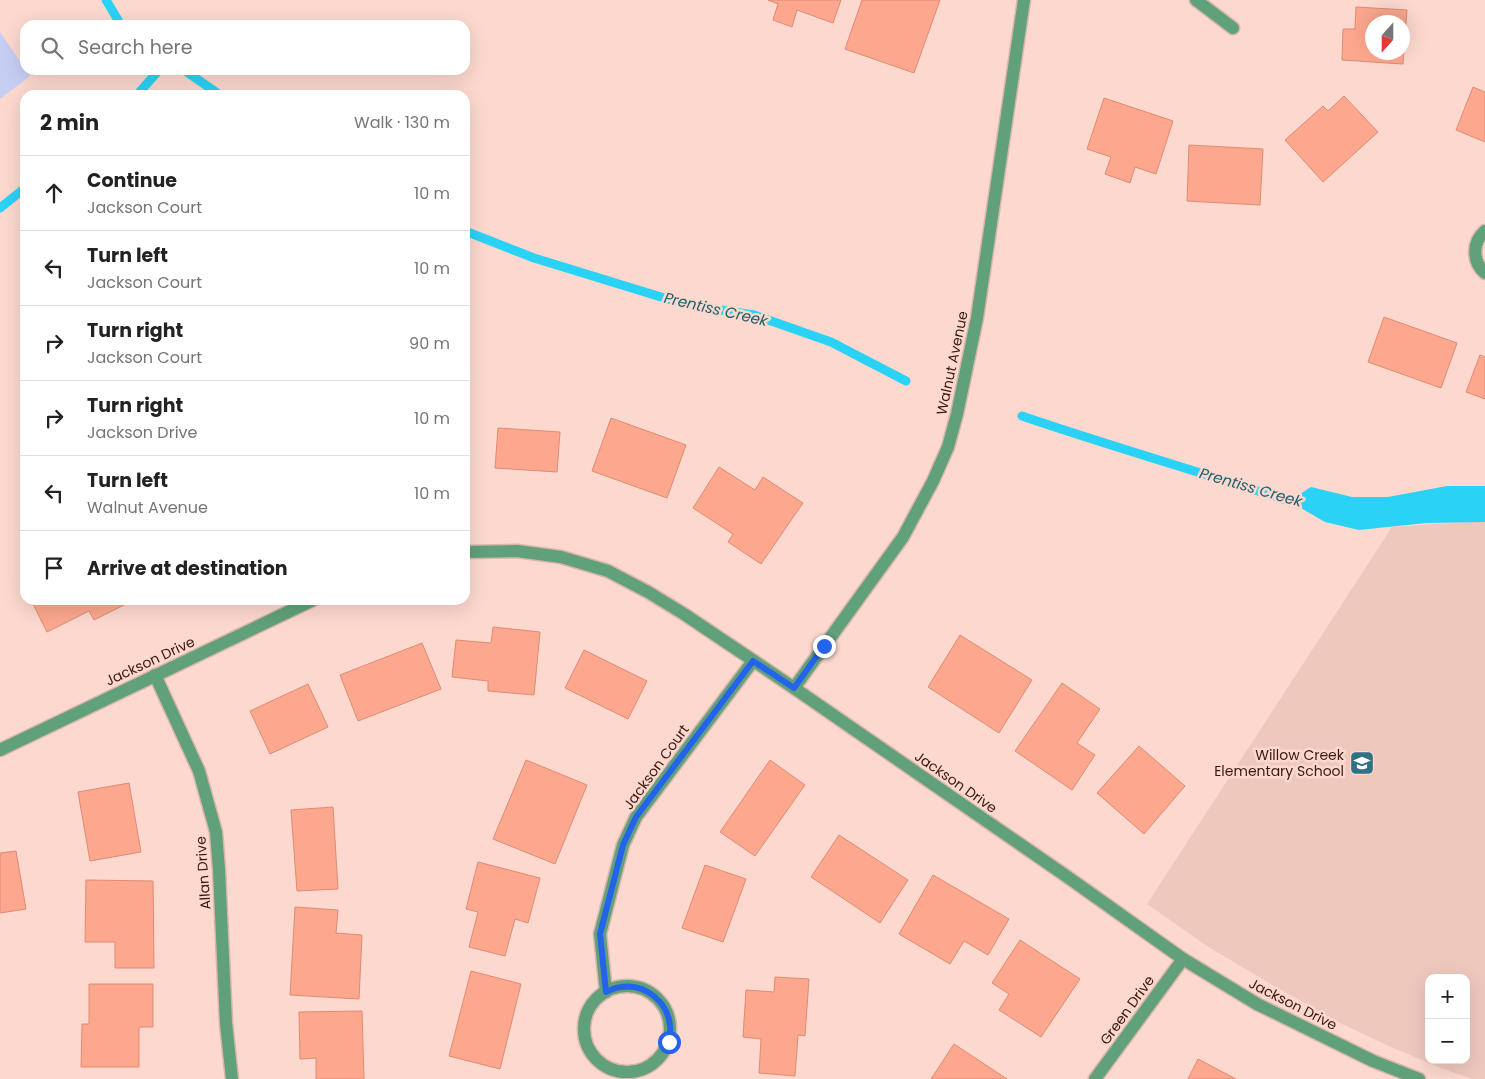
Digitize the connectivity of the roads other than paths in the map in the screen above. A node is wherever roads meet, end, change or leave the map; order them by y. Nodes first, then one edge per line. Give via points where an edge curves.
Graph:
1 (1024, 0) edge
2 (1196, 0) edge
3 (1233, 28) dead end
4 (1485, 231) edge
5 (1485, 273) edge
6 (470, 552) edge
7 (303, 605) edge
8 (753, 661) junction
9 (156, 675) junction
10 (794, 688) junction
11 (0, 750) edge
12 (1183, 959) junction
13 (606, 992) junction
14 (232, 1079) edge
15 (1095, 1079) edge
16 (1420, 1079) edge

1 - 10 street, Walnut Avenue via 977,318 948,448 903,537
2 - 3 street
4 - 5 street via 1476,245 1476,259
6 - 8 street, Jackson Drive via 517,551 560,556 608,571 684,614
7 - 9 street, Jackson Drive
8 - 10 street, Jackson Drive
8 - 13 street, Jackson Court via 636,817 623,845 600,934
9 - 11 street, Jackson Drive
9 - 14 street, Allan Drive via 199,771 216,832
10 - 12 street, Jackson Drive
12 - 15 street, Green Drive
12 - 16 street, Jackson Drive via 1257,1004 1357,1053
13 - 13 street via 634,987 660,1001 668,1013 669,1042 652,1065 640,1071 612,1070 590,1053 584,1026 595,1000

